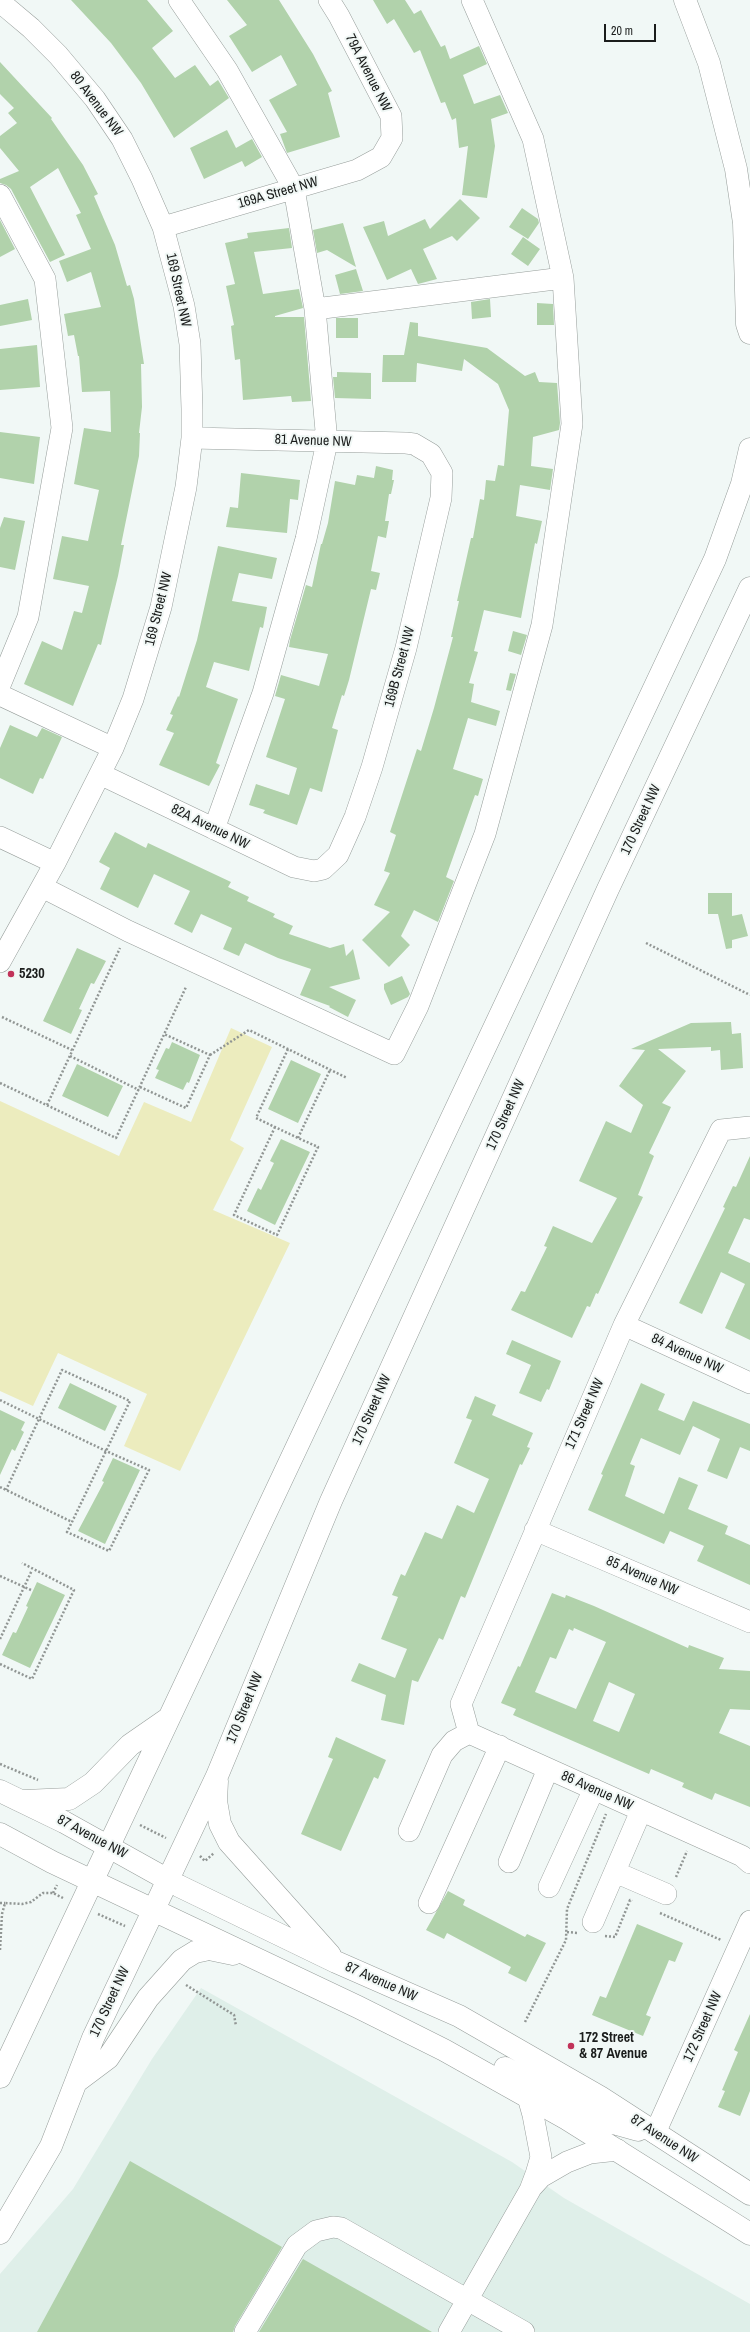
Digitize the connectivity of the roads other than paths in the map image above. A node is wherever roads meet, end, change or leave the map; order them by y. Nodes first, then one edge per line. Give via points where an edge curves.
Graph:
1 (179, 0) edge
2 (329, 0) edge
3 (472, 0) edge
4 (685, 0) edge
5 (0, 2) edge
6 (387, 149) joint
7 (294, 189) junction
8 (0, 195) edge
9 (163, 227) junction
10 (563, 278) junction
11 (315, 309) junction
12 (750, 333) edge
13 (192, 438) junction
14 (327, 442) junction
15 (750, 448) edge
16 (431, 454) joint
17 (750, 588) edge
18 (0, 685) edge
19 (0, 695) edge
20 (113, 748) junction
21 (100, 774) junction
22 (214, 829) junction
23 (0, 837) edge
24 (55, 863) junction
25 (323, 869) joint
26 (42, 887) junction
27 (0, 962) edge
28 (750, 1127) edge
29 (624, 1325) junction
30 (750, 1383) edge
31 (535, 1530) junction
32 (750, 1622) edge
33 (170, 1717) junction
34 (469, 1733) junction
35 (500, 1746) junction
36 (548, 1768) junction
37 (217, 1776) junction
38 (594, 1790) junction
39 (0, 1791) edge
40 (21, 1802) junction
41 (641, 1811) junction
42 (409, 1831) dead end
43 (0, 1834) edge
44 (109, 1845) junction
45 (509, 1862) dead end
46 (750, 1863) edge
47 (615, 1872) junction
48 (168, 1880) junction
49 (93, 1881) junction
50 (550, 1887) dead end
51 (663, 1901) road end
52 (429, 1903) dead end
53 (154, 1909) junction
54 (750, 1921) edge
55 (592, 1930) road end
56 (336, 1962) junction
57 (271, 1965) junction
58 (444, 2050) junction
59 (0, 2077) edge
60 (75, 2082) junction
61 (528, 2097) junction
62 (655, 2133) junction
63 (618, 2150) junction
64 (530, 2190) junction
65 (750, 2194) edge
66 (0, 2232) edge
67 (750, 2234) edge
68 (467, 2300) junction
69 (246, 2332) edge
70 (449, 2332) edge
71 (524, 2332) edge

1 - 7 street via 227,70
2 - 6 street, 79A Avenue NW via 347,29 390,116 392,138
3 - 10 street via 533,139
4 - 12 main road via 709,63 736,169 744,223 747,324
5 - 9 street, 80 Avenue NW via 58,55 95,99 122,138
6 - 7 street, 169A Street NW via 370,165
7 - 9 street, 169A Street NW
7 - 11 street
8 - 18 street via 45,279 62,428 28,617
9 - 13 street, 169 Street NW via 175,266 190,344
10 - 11 street
10 - 26 street via 572,424 542,625 485,834 418,1006 394,1054 128,931
11 - 14 street
13 - 14 street, 81 Avenue NW
13 - 20 street, 169 Street NW via 186,487 161,607 133,700
14 - 16 street, 81 Avenue NW via 414,444
14 - 22 street via 306,540 263,693
15 - 33 main road via 742,484 712,566
16 - 25 street, 169B Street NW via 442,473 441,498 406,648 355,817 338,855
17 - 37 main road, 170 Street NW via 608,889 331,1501
19 - 20 street
20 - 21 street, 169 Street NW
21 - 22 street, 82A Avenue NW
21 - 24 street, 169 Street NW
22 - 25 street, 82A Avenue NW via 294,868
23 - 24 street
24 - 26 street, 169 Street NW
26 - 27 street, 169 Street NW
28 - 29 street, 171 Street NW via 721,1130
29 - 30 street, 84 Avenue NW
29 - 31 street, 171 Street NW
31 - 32 street, 85 Avenue NW
31 - 34 street, 171 Street NW via 461,1704
33 - 40 main road via 130,1745 93,1783 69,1799
33 - 44 main road
34 - 35 street, 86 Avenue NW
34 - 42 street via 454,1741 442,1755
35 - 36 street, 86 Avenue NW
35 - 52 street
36 - 38 street, 86 Avenue NW
36 - 45 street
37 - 48 main road, 170 Street NW
37 - 56 main road via 216,1801 220,1824 229,1842
38 - 41 street, 86 Avenue NW
38 - 50 street
39 - 40 main road, 87 Avenue NW
40 - 44 main road, 87 Avenue NW
41 - 46 street, 86 Avenue NW via 742,1856
41 - 47 street
43 - 49 main road
44 - 48 main road, 87 Avenue NW
44 - 49 main road
47 - 51 street
47 - 55 street
48 - 53 main road, 170 Street NW
48 - 56 main road, 87 Avenue NW
49 - 53 main road
49 - 59 main road
53 - 57 main road
53 - 60 main road, 170 Street NW
54 - 62 street, 172 Street NW
56 - 62 main road, 87 Avenue NW via 459,2016 600,2097
57 - 58 main road
57 - 60 main road via 209,1949 195,1952 182,1960 148,1998 108,2058
58 - 61 main road
58 - 62 main road via 483,2059 518,2074 606,2122
60 - 66 main road, 170 Street NW via 50,2146
61 - 63 main road
61 - 64 street via 541,2157
62 - 65 main road, 87 Avenue NW
63 - 64 street via 590,2153 567,2162 541,2177
63 - 67 main road
64 - 68 street
68 - 69 street via 341,2228 324,2228 305,2237 291,2252
68 - 70 street
68 - 71 street

